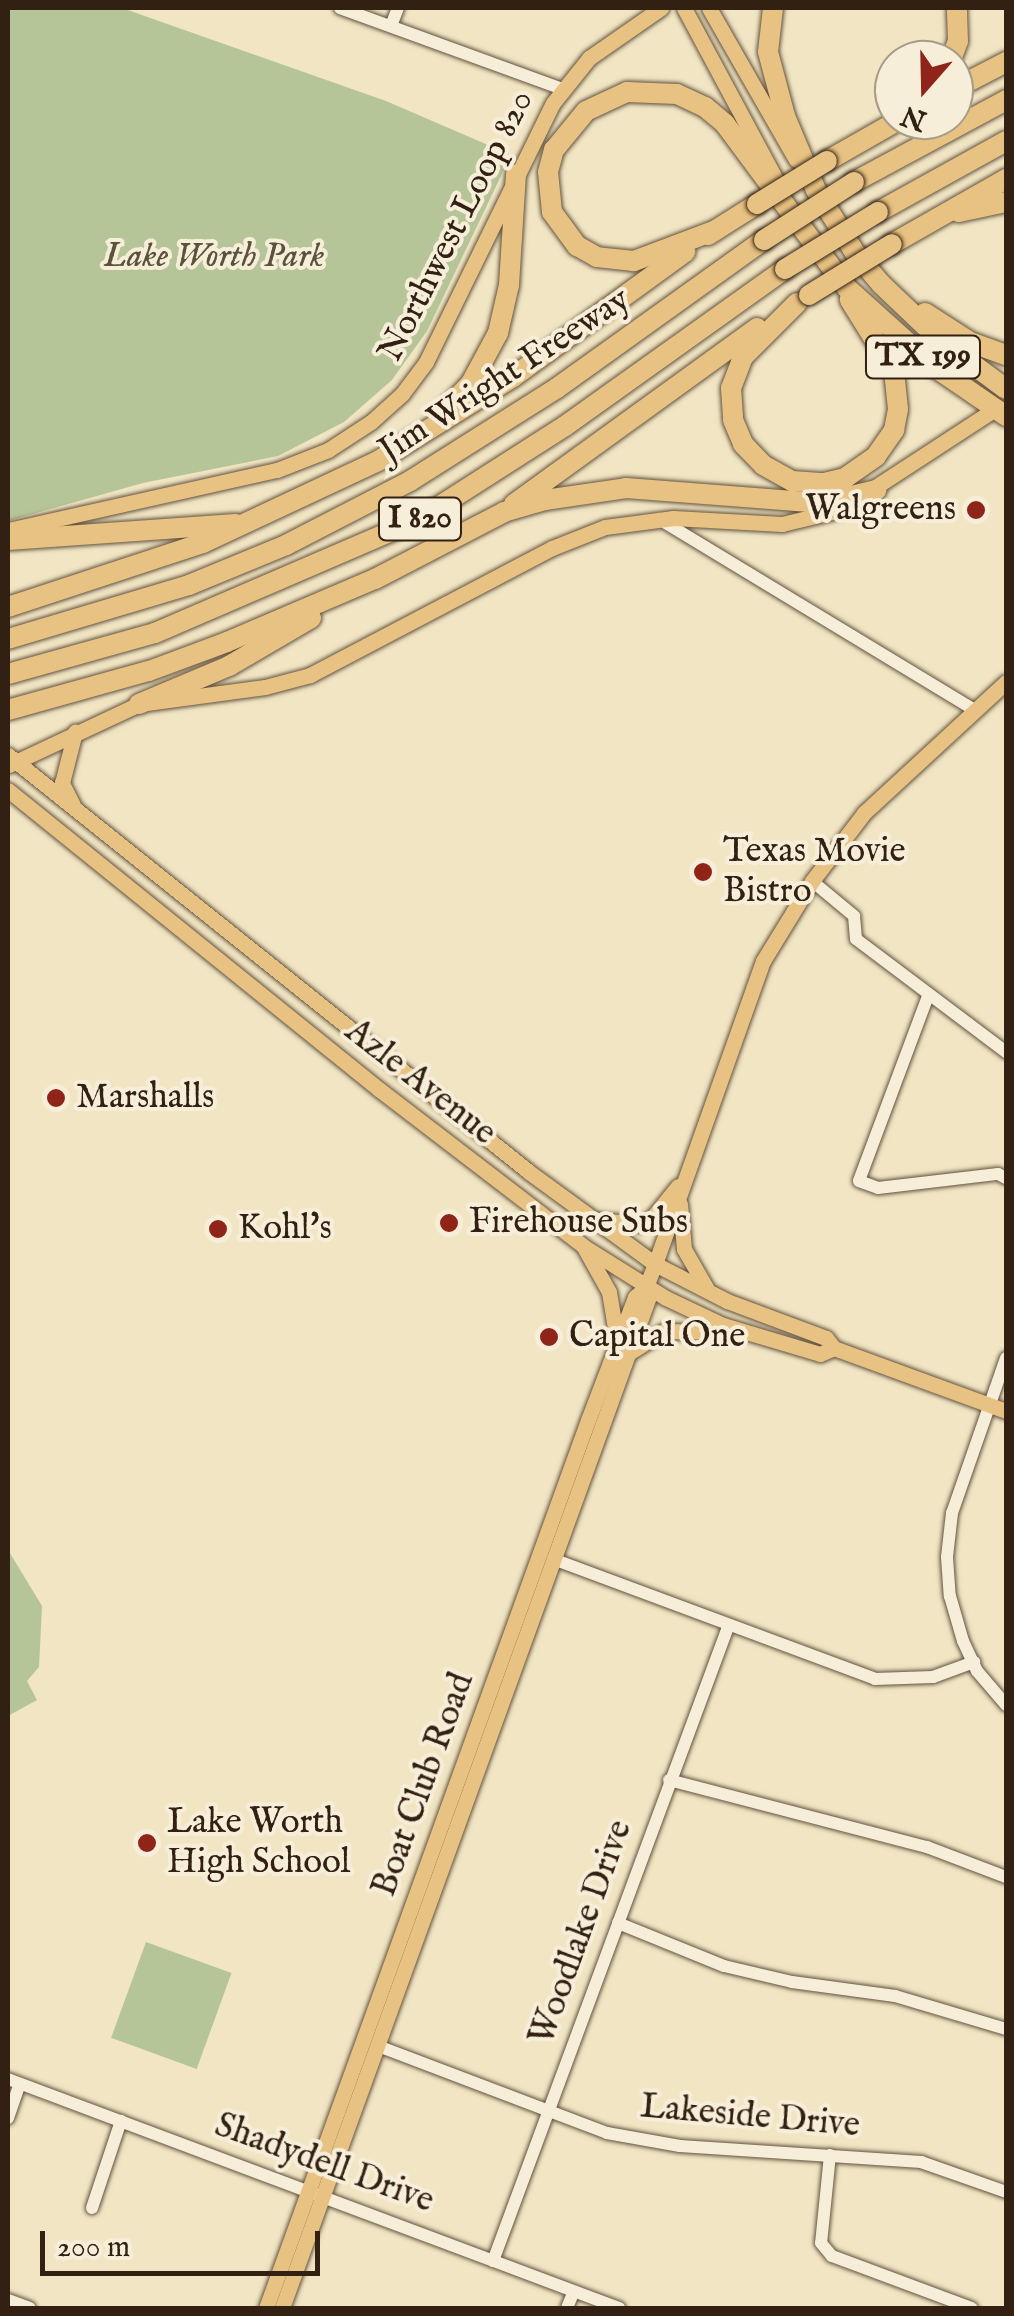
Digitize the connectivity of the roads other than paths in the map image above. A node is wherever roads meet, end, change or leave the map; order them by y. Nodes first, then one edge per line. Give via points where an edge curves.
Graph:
1 (340, 8) edge
2 (398, 8) edge
3 (637, 8) edge
4 (661, 8) edge
5 (684, 8) edge
6 (709, 8) edge
7 (774, 8) edge
8 (956, 8) edge
9 (392, 26) junction
10 (622, 32) junction
11 (958, 40) edge
12 (1006, 62) edge
13 (974, 79) edge
14 (563, 89) junction
15 (1006, 100) edge
16 (874, 129) edge
17 (874, 134) edge
18 (1006, 141) edge
19 (850, 148) junction
20 (516, 174) junction
21 (1006, 179) edge
22 (816, 190) junction
23 (1006, 202) edge
24 (789, 207) junction
25 (947, 214) junction
26 (716, 230) junction
27 (855, 254) junction
28 (848, 288) junction
29 (803, 299) junction
30 (1006, 356) edge
31 (1006, 388) edge
32 (1001, 413) edge
33 (409, 444) junction
34 (876, 490) junction
35 (504, 512) junction
36 (659, 518) junction
37 (252, 522) junction
38 (8, 530) edge
39 (8, 540) edge
40 (375, 579) junction
41 (8, 607) edge
42 (8, 639) edge
43 (8, 674) edge
44 (1006, 682) edge
45 (138, 704) junction
46 (8, 710) edge
47 (974, 710) junction
48 (75, 732) junction
49 (11, 761) edge
50 (8, 790) edge
51 (8, 807) edge
52 (74, 809) junction
53 (48, 823) junction
54 (812, 881) junction
55 (928, 996) junction
56 (1006, 1052) edge
57 (398, 1067) junction
58 (380, 1090) junction
59 (454, 1112) junction
60 (435, 1134) junction
61 (1006, 1178) edge
62 (684, 1180) junction
63 (586, 1215) junction
64 (583, 1246) junction
65 (655, 1264) junction
66 (646, 1286) junction
67 (709, 1292) junction
68 (774, 1343) junction
69 (834, 1348) junction
70 (622, 1350) junction
71 (1006, 1358) edge
72 (1003, 1381) edge
73 (999, 1408) edge
74 (553, 1559) junction
75 (728, 1627) junction
76 (974, 1662) junction
77 (1006, 1705) edge
78 (669, 1780) junction
79 (1006, 1876) edge
80 (618, 1923) junction
81 (1006, 2029) edge
82 (378, 2046) junction
83 (14, 2081) edge
84 (550, 2112) junction
85 (8, 2118) edge
86 (121, 2121) junction
87 (830, 2154) junction
88 (1006, 2192) edge
89 (316, 2193) junction
90 (92, 2208) dead end
91 (494, 2260) junction
92 (573, 2293) junction
93 (8, 2300) edge
94 (30, 2308) edge
95 (266, 2308) edge
96 (282, 2308) edge
97 (567, 2308) edge
98 (619, 2308) edge
99 (972, 2308) edge

1 - 9 street
2 - 9 street
3 - 10 main road
4 - 10 main road, Northwest Loop 820
5 - 24 main road, TX 199
6 - 22 main road, TX 199
7 - 22 highway via 768,32 772,68
8 - 11 highway
9 - 14 street
10 - 14 main road, Northwest Loop 820
12 - 13 highway
14 - 20 main road, Northwest Loop 820
15 - 42 highway, Jim Wright Freeway / I 820, bridge via 854,182 490,434 392,490 189,585
16 - 19 highway
17 - 19 highway
18 - 43 highway, Jim Wright Freeway / I 820, bridge via 784,269 564,426 418,520 155,633
19 - 26 highway, bridge
20 - 33 highway via 498,333 462,396
20 - 38 main road, Northwest Loop 820 via 426,362 386,409 344,441 277,470
21 - 25 highway
22 - 27 highway, TX 199
23 - 25 highway
24 - 26 highway via 725,124 678,94 652,89 606,98 554,150 548,172 552,212 577,246 597,257 634,261
24 - 28 highway, TX 199
25 - 29 highway, bridge
26 - 33 highway via 513,378
27 - 30 highway via 925,313
27 - 31 highway, TX 199 via 915,318
28 - 29 highway via 894,372 898,409 894,430 876,456 846,478 824,483 792,480 763,465 733,420 731,388 743,357
28 - 32 highway, TX 199 via 936,368
29 - 35 highway
32 - 34 main road
33 - 37 highway
34 - 35 highway via 822,503 626,488
34 - 36 main road via 840,510 782,524
35 - 40 highway
36 - 45 main road via 580,535 299,679
36 - 47 street
37 - 39 highway
37 - 41 highway via 121,573
40 - 45 highway via 244,658
40 - 46 highway via 188,657
44 - 47 main road, Boat Club Road
45 - 48 main road
47 - 54 main road, Boat Club Road via 864,813
48 - 49 main road
48 - 52 main road via 62,783
49 - 52 main road, Azle Avenue
50 - 53 main road, Azle Avenue
51 - 53 main road
52 - 57 main road, Azle Avenue
53 - 58 main road, Azle Avenue
54 - 55 street via 854,916 856,939
54 - 62 main road, Boat Club Road via 754,982
55 - 56 street
55 - 61 street via 858,1181 878,1188
57 - 58 main road
57 - 59 main road, Azle Avenue
58 - 60 main road, Azle Avenue
59 - 60 main road
59 - 63 main road, Azle Avenue
60 - 64 main road, Azle Avenue
62 - 63 main road, Azle Avenue via 640,1224
62 - 65 main road, Boat Club Road
62 - 67 main road via 684,1250
63 - 65 main road, Azle Avenue
64 - 66 main road, Azle Avenue
64 - 70 main road via 614,1304
65 - 66 main road, Boat Club Road
65 - 67 main road, Azle Avenue
66 - 68 main road, Azle Avenue
66 - 70 main road, Boat Club Road via 648,1300
67 - 69 main road, Azle Avenue via 826,1338
68 - 69 main road, Azle Avenue via 820,1354
68 - 70 main road via 677,1328
69 - 73 main road, Azle Avenue
70 - 74 main road, Boat Club Road
70 - 89 main road, Boat Club Road
71 - 72 street
72 - 73 street
73 - 76 street via 952,1513 946,1557 956,1618
74 - 75 street
74 - 82 main road, Boat Club Road
75 - 76 street via 876,1680 933,1677
75 - 78 street, Woodlake Drive
76 - 77 street
78 - 79 street via 927,1847
78 - 80 street, Woodlake Drive
80 - 81 street via 724,1966 895,1996
80 - 84 street, Woodlake Drive
82 - 84 street, Lakeside Drive
82 - 89 main road, Boat Club Road
83 - 85 street
83 - 86 street, Shadydell Drive
84 - 87 street, Lakeside Drive via 645,2141
84 - 91 street, Woodlake Drive
86 - 89 street, Shadydell Drive
86 - 90 street
87 - 88 street, Lakeside Drive via 922,2162
87 - 99 street via 820,2244 832,2256
89 - 91 street, Shadydell Drive
89 - 95 main road, Boat Club Road
89 - 96 main road, Boat Club Road
91 - 92 street, Shadydell Drive
92 - 97 street
92 - 98 street, Shadydell Drive
93 - 94 street

